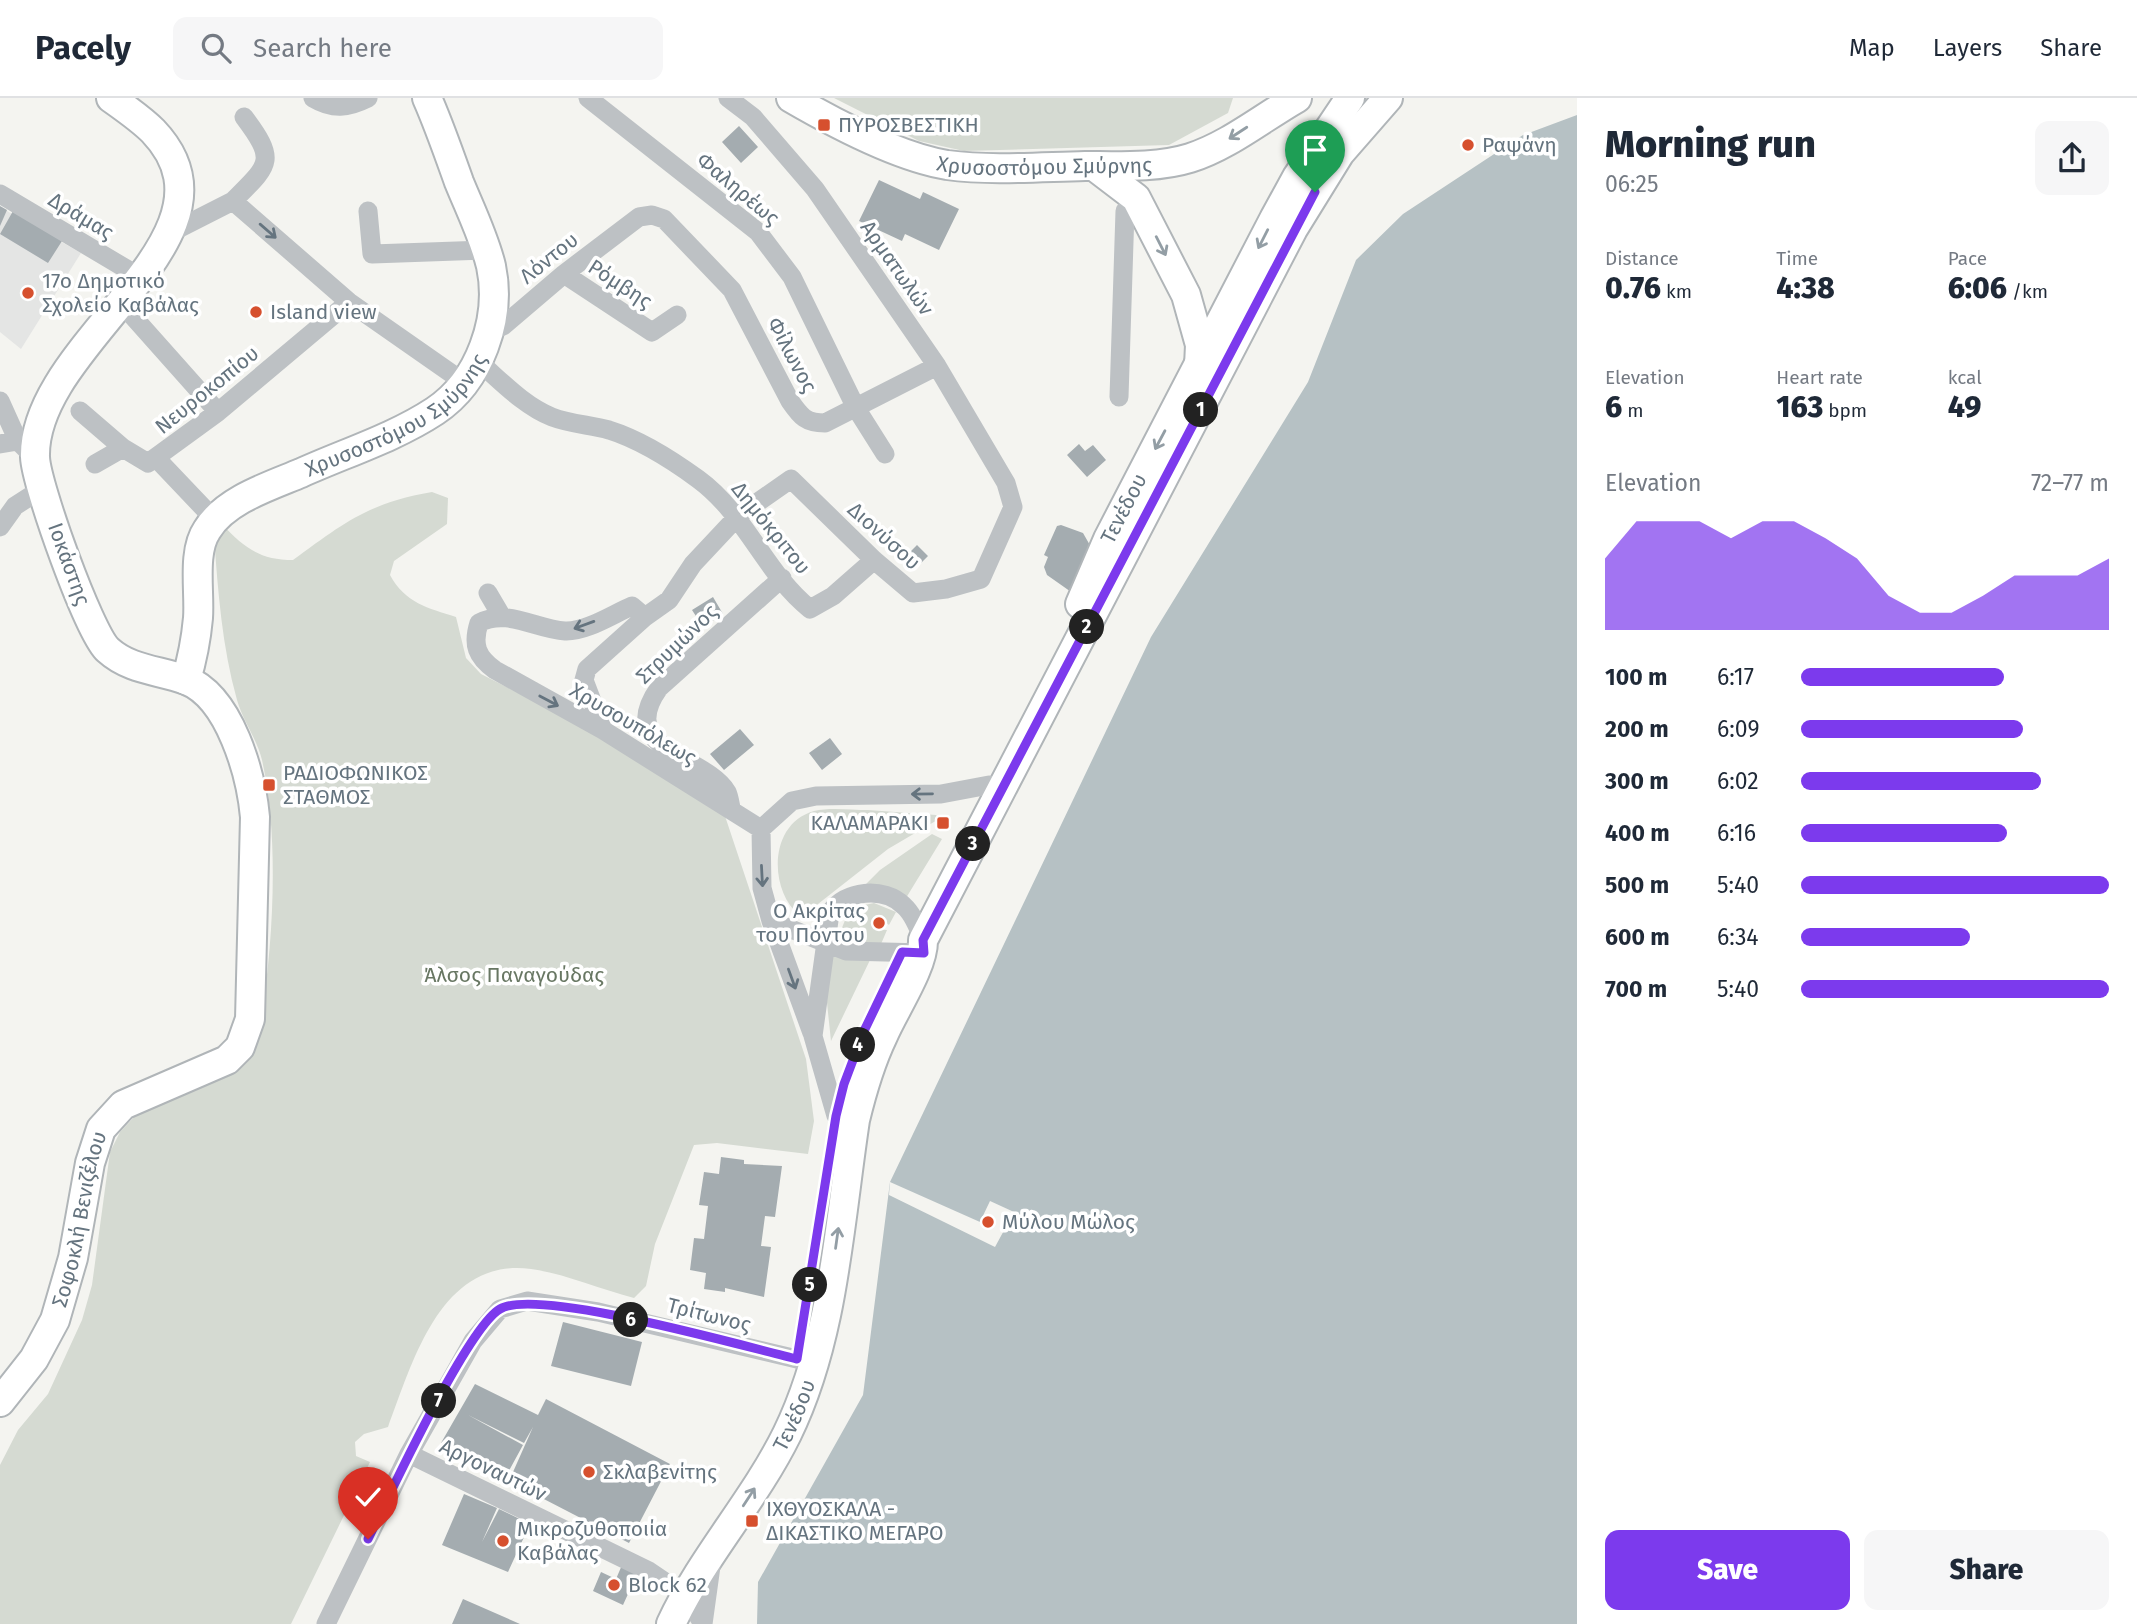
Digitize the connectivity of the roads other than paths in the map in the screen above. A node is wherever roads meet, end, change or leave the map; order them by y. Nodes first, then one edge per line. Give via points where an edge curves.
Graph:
1 (111, 98) edge
2 (313, 98) edge
3 (368, 98) edge
4 (587, 98) edge
5 (728, 98) edge
6 (792, 98) edge
7 (1297, 98) edge
8 (1350, 98) edge
9 (432, 100) edge
10 (1376, 102) edge
11 (244, 117) dead end
12 (1176, 161) junction
13 (1094, 166) junction
14 (0, 194) edge
15 (1136, 198) junction
16 (233, 201) junction
17 (368, 211) dead end
18 (639, 217) joint
19 (170, 233) junction
20 (485, 250) junction
21 (564, 274) junction
22 (139, 277) junction
23 (1186, 295) junction
24 (349, 302) junction
25 (121, 303) junction
26 (677, 315) dead end
27 (1235, 319) junction
28 (488, 333) junction
29 (937, 366) junction
30 (1199, 366) junction
31 (472, 372) junction
32 (1119, 397) dead end
33 (0, 401) edge
34 (856, 408) junction
35 (80, 411) dead end
36 (218, 412) junction
37 (18, 447) edge
38 (123, 448) junction
39 (886, 454) dead end
40 (157, 458) junction
41 (95, 464) dead end
42 (791, 479) joint
43 (1006, 483) joint
44 (43, 488) junction
45 (738, 516) junction
46 (215, 520) junction
47 (0, 527) edge
48 (874, 560) junction
49 (782, 578) junction
50 (488, 593) dead end
51 (502, 617) junction
52 (645, 617) junction
53 (186, 680) junction
54 (603, 730) junction
55 (989, 785) junction
56 (731, 808) junction
57 (761, 829) junction
58 (771, 921) junction
59 (916, 942) junction
60 (826, 944) junction
61 (250, 1019) joint
62 (813, 1036) junction
63 (836, 1116) junction
64 (797, 1359) junction
65 (0, 1402) edge
66 (409, 1454) junction
67 (713, 1553) junction
68 (678, 1590) junction
69 (326, 1624) edge
70 (649, 1624) edge
71 (671, 1624) edge
72 (703, 1624) edge

1 - 19 main road, Ιοκάστης via 154,132 175,167 180,199
2 - 3 street via 335,107 349,107
4 - 34 street, Φαληρέως via 758,232 792,276
5 - 29 street, Αρματωλών via 753,117 815,189
6 - 13 main road, Χρυσοστόμου Σμύρνης via 826,120 943,164
7 -> 12 main road, Χρυσοστόμου Σμύρνης via 1229,139
8 -> 27 main road, Τενέδου via 1297,177
9 - 20 main road, Χρυσοστόμου Σμύρνης
10 - 27 main road, Τενέδου
11 - 16 street via 264,143 266,156 262,172
12 - 13 main road, Χρυσοστόμου Σμύρνης
12 - 15 main road
13 - 15 main road
14 - 22 street, Δράμας
15 -> 23 main road
15 - 32 street via 1125,211
16 - 19 street
16 -> 24 street, Δημόκριτου
17 - 20 street via 372,254
18 - 21 street, Λόντου
18 - 34 street, Φίλωνος via 664,219 732,290 801,417 810,423 825,423
19 - 22 main road, Ιοκάστης
20 - 28 main road, Χρυσοστόμου Σμύρνης via 493,282
21 - 26 street, Ρόμβης via 652,332
21 - 28 street, Λόντου via 503,326
22 - 25 main road, Ιοκάστης
23 - 27 main road
23 - 30 main road via 1200,345
24 - 31 street, Δημόκριτου
24 - 36 street, Νευροκοπίου
25 - 36 street
25 - 37 main road, Ιοκάστης via 91,335 54,387 40,426
27 - 30 main road, Τενέδου
27 - 59 main road, Τενέδου
28 - 31 main road, Χρυσοστόμου Σμύρνης
29 - 34 street, Φίλωνος
29 - 43 street, Αρματωλών
30 -> 55 main road, Τενέδου
31 - 45 street, Δημόκριτου via 542,412 609,430 670,460
31 - 46 main road, Χρυσοστόμου Σμύρνης via 435,411 276,483 236,503
33 - 37 street
34 - 39 street, Φαληρέως
35 - 38 street
36 - 40 street, Νευροκοπίου
37 - 44 main road, Ιοκάστης
38 - 40 street via 148,463
38 - 41 street
40 - 46 street
42 - 45 street, Στρυμώνος
42 - 48 street, Διονύσου
43 - 48 street, Διονύσου via 1013,507 981,579 913,593
44 - 47 street via 15,506
44 - 53 main road, Ιοκάστης via 90,621 105,648 127,663
45 - 49 street, Δημόκριτου
45 - 52 street, Στρυμώνος via 693,564 669,600
46 - 53 main road, Χρυσοστόμου Σμύρνης via 206,530 200,553 198,622
48 - 49 street, Δημόκριτου via 816,608 804,604
49 - 56 street, Στρυμώνος via 659,688 648,704 646,718 660,744 717,782 727,792
50 - 51 street
52 -> 51 street via 632,606 568,631
51 -> 54 street, Χρυσουπόλεως via 479,623 475,649 482,660
52 - 54 street, Στρυμώνος via 587,669 584,680
53 - 61 main road, Ιοκάστης via 216,705 239,748 252,792
54 - 56 street, Χρυσουπόλεως
55 -> 57 street via 942,794 816,796 792,801
55 - 59 main road, Τενέδου
56 - 57 street, Χρυσουπόλεως
57 -> 58 street via 762,888
58 - 60 street
58 -> 62 street
59 - 60 street via 846,951
59 - 60 street via 904,906 872,894 847,896 836,903
59 - 63 main road, Τενέδου via 856,1049
67 -> 59 main road, Τενέδου via 786,1435 815,1366 855,1120
60 - 62 street
61 - 65 main road, Σοφοκλή Βενιζέλου via 240,1047 227,1060 123,1105 101,1129 55,1320 34,1359
62 - 63 street
63 - 64 main road, Τενέδου
64 - 66 street, Τρίτωνος via 598,1312 527,1301 500,1309 473,1340
64 - 68 main road, Τενέδου via 770,1426
66 - 68 street, Αργοναυτών
66 - 69 street
67 - 68 main road, Τενέδου
67 - 72 street
68 - 70 main road, Τενέδου
68 - 71 main road, Τενέδου
68 - 72 street

